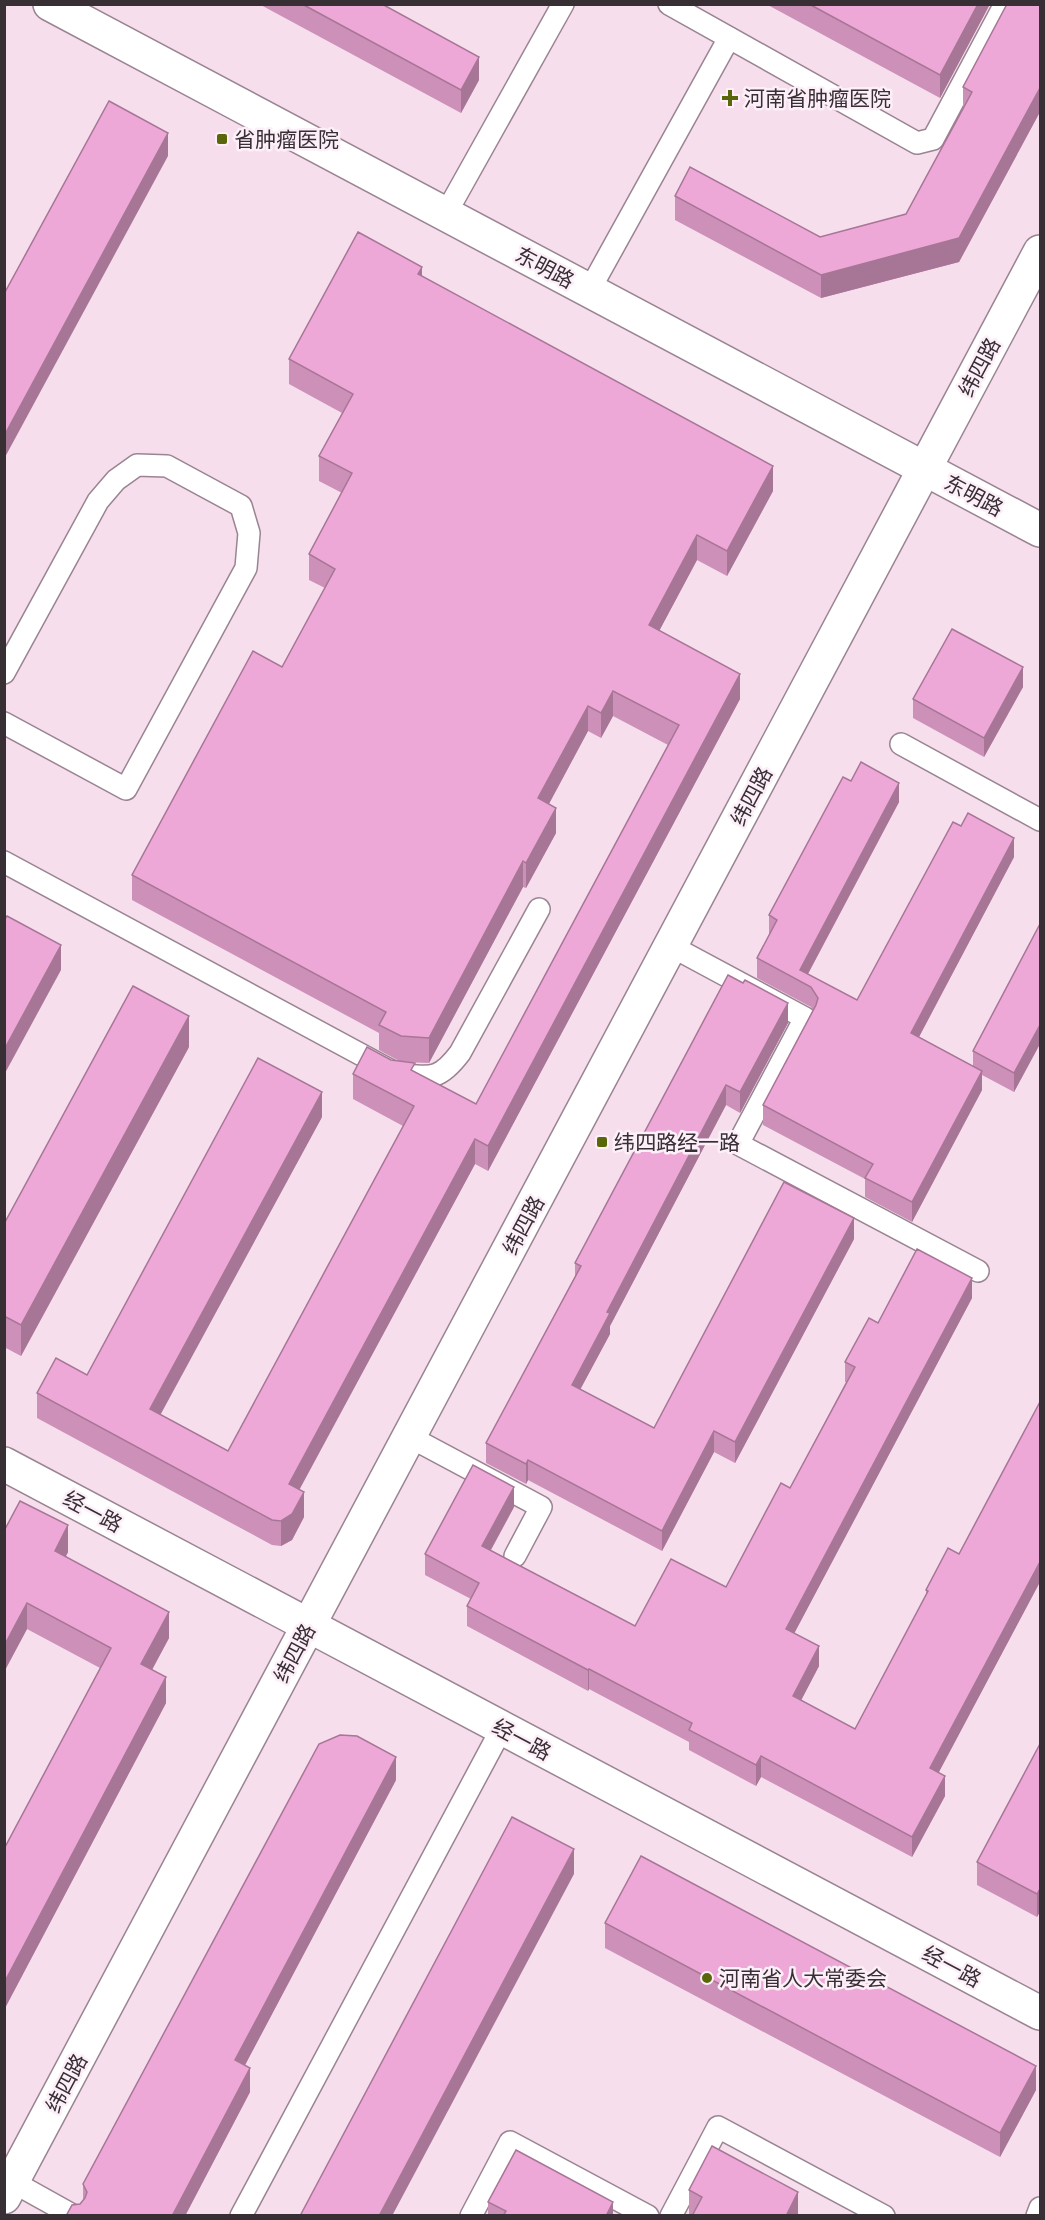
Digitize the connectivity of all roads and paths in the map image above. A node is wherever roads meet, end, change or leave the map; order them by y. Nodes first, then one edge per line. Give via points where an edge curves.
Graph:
1 (50, 4) edge
2 (563, 4) edge
3 (669, 4) edge
4 (1005, 4) edge
5 (729, 38) junction
6 (445, 215) junction
7 (1041, 252) edge
8 (589, 291) junction
9 (925, 469) junction
10 (1041, 530) edge
11 (4, 673) edge
12 (4, 723) edge
13 (901, 744) dead end
14 (1041, 820) edge
15 (4, 862) edge
16 (539, 909) dead end
17 (671, 946) junction
18 (978, 1271) dead end
19 (410, 1437) junction
20 (4, 1464) edge
21 (515, 1556) dead end
22 (309, 1625) junction
23 (502, 1728) junction
24 (1041, 2013) edge
25 (9, 2190) edge
26 (1041, 2208) edge
27 (74, 2216) edge
28 (241, 2216) edge
29 (471, 2216) edge
30 (648, 2216) edge
31 (671, 2216) edge
32 (884, 2216) edge
33 (1037, 2216) edge

1 - 6 street, 东明路
2 - 6 lane
3 - 5 lane
4 - 5 lane via 933,138 917,143
5 - 8 lane
6 - 8 street, 东明路
7 - 9 street, 纬四路
8 - 9 street, 东明路
9 - 10 street, 东明路
9 - 17 street, 纬四路
11 - 12 lane via 98,501 116,480 137,465 167,466 241,506 249,533 246,568 126,789
13 - 14 lane
15 - 16 lane via 397,1074 428,1077 447,1071 453,1062
17 - 18 lane via 805,1018 738,1144
17 - 19 street, 纬四路
19 - 21 lane via 541,1507
19 - 22 street, 纬四路
20 - 22 street, 经一路
22 - 23 street, 经一路
22 - 25 street, 纬四路
23 - 24 street, 经一路
23 - 28 lane
25 - 27 lane
26 - 33 lane
29 - 30 lane via 510,2142
31 - 32 lane via 718,2127

